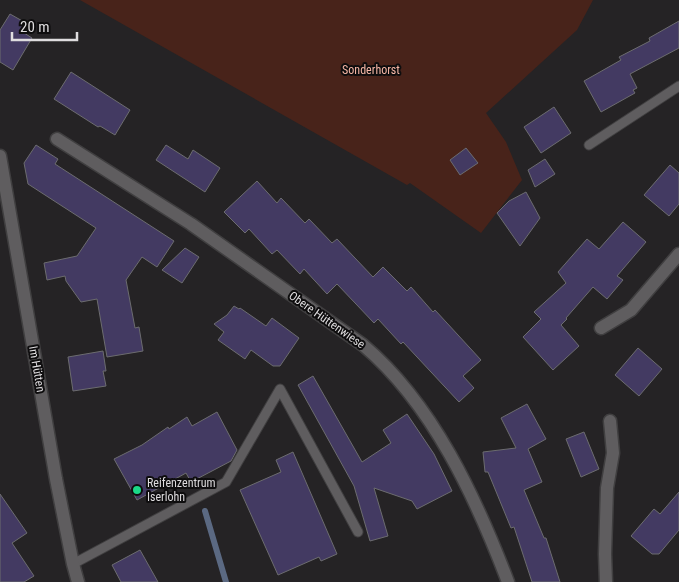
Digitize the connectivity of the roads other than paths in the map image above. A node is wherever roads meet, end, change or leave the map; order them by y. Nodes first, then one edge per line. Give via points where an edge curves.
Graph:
1 (679, 86) edge
2 (58, 139) dead end
3 (589, 146) dead end
4 (0, 156) edge
5 (679, 254) edge
6 (601, 328) dead end
7 (610, 421) dead end
8 (358, 532) dead end
9 (73, 564) junction
10 (78, 582) edge
11 (508, 582) edge
12 (606, 582) edge

1 - 3 lane
2 - 11 street, Obere Hüttenwiese via 191,224 383,362 431,424 461,476 493,542
4 - 9 street, Im Hütten
5 - 6 street via 631,310
7 - 12 street via 612,452 607,498
8 - 9 lane via 280,389 226,482
9 - 10 street, Im Hütten

